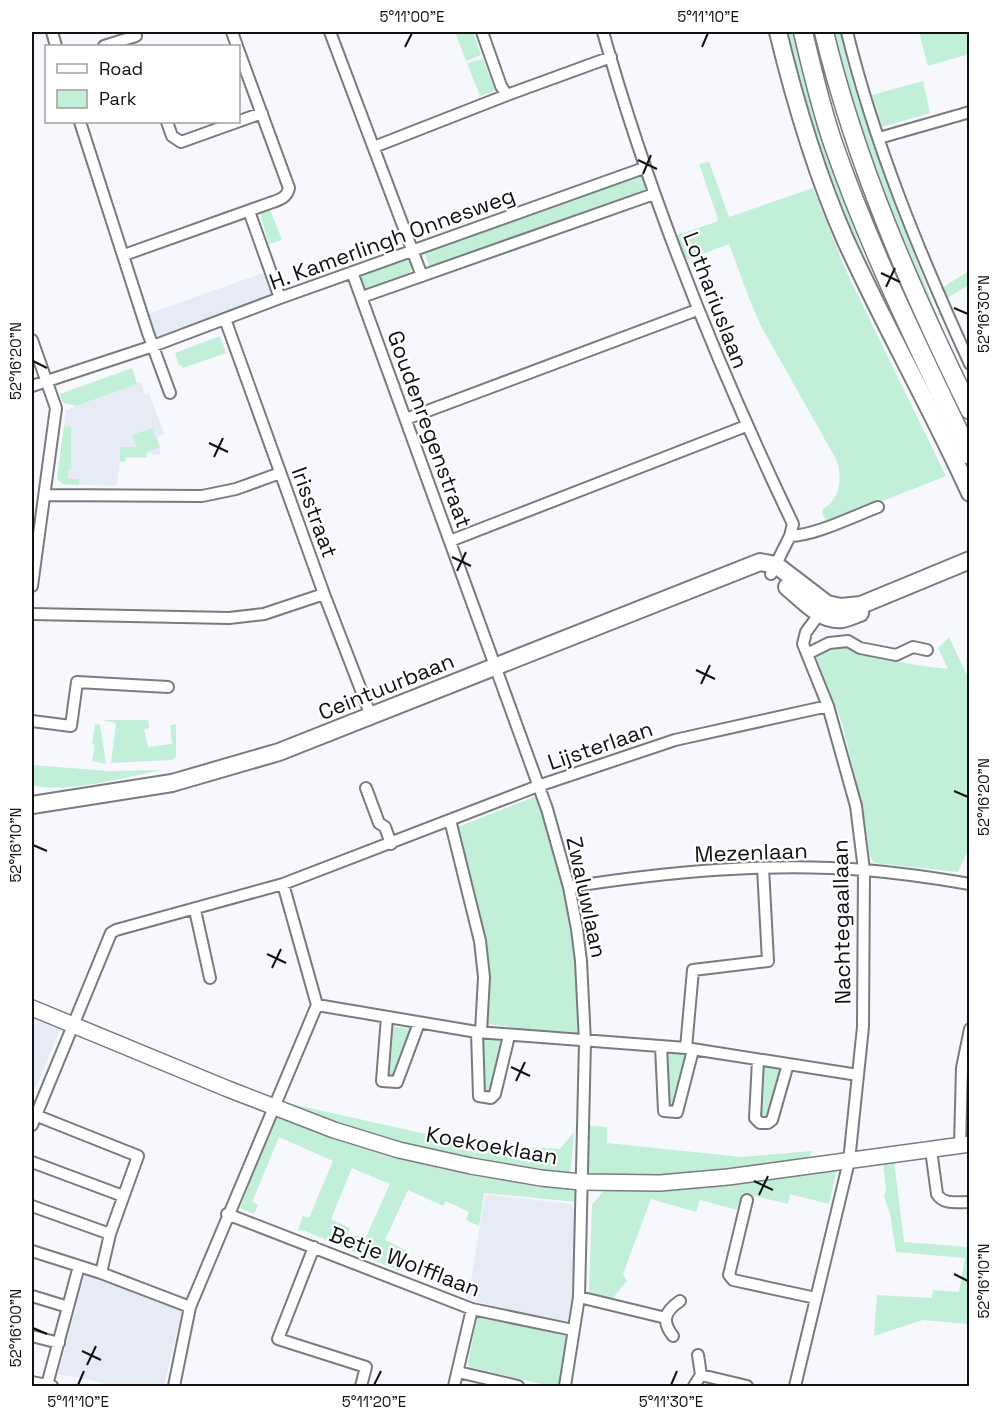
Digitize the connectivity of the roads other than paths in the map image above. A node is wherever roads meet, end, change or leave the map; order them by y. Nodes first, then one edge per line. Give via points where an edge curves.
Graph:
1 (330, 32) edge
2 (482, 32) edge
3 (603, 32) edge
4 (778, 32) edge
5 (803, 32) edge
6 (824, 32) edge
7 (847, 32) edge
8 (136, 38) edge
9 (108, 45) edge
10 (240, 53) edge
11 (610, 57) junction
12 (507, 95) junction
13 (969, 112) edge
14 (262, 113) junction
15 (240, 121) edge
16 (80, 123) edge
17 (167, 123) edge
18 (234, 123) edge
19 (879, 138) junction
20 (374, 147) junction
21 (645, 168) junction
22 (654, 194) junction
23 (249, 211) junction
24 (412, 251) junction
25 (124, 255) junction
26 (352, 272) junction
27 (422, 276) junction
28 (362, 297) junction
29 (280, 298) junction
30 (697, 310) junction
31 (225, 319) junction
32 (32, 340) edge
33 (153, 346) junction
34 (969, 364) edge
35 (46, 382) junction
36 (32, 386) edge
37 (170, 393) dead end
38 (969, 410) edge
39 (406, 419) junction
40 (746, 426) junction
41 (969, 455) edge
42 (280, 473) junction
43 (969, 493) edge
44 (45, 495) junction
45 (878, 507) dead end
46 (790, 536) junction
47 (450, 541) junction
48 (969, 560) edge
49 (773, 570) junction
50 (969, 571) edge
51 (32, 586) edge
52 (324, 594) junction
53 (823, 609) junction
54 (32, 614) edge
55 (927, 650) dead end
56 (807, 654) junction
57 (495, 666) junction
58 (168, 687) dead end
59 (828, 706) junction
60 (371, 717) junction
61 (32, 721) edge
62 (538, 786) junction
63 (366, 788) dead end
64 (32, 805) edge
65 (450, 820) junction
66 (391, 844) junction
67 (763, 868) junction
68 (864, 870) junction
69 (283, 884) junction
70 (969, 884) edge
71 (569, 887) junction
72 (195, 910) junction
73 (210, 978) dead end
74 (317, 1005) junction
75 (32, 1008) edge
76 (387, 1017) junction
77 (419, 1023) junction
78 (73, 1024) junction
79 (969, 1029) edge
80 (479, 1032) junction
81 (510, 1036) junction
82 (585, 1042) junction
83 (661, 1046) junction
84 (690, 1049) junction
85 (758, 1060) junction
86 (788, 1064) junction
87 (858, 1075) junction
88 (275, 1107) junction
89 (33, 1120) edge
90 (965, 1145) edge
91 (931, 1149) junction
92 (849, 1161) junction
93 (32, 1162) edge
94 (581, 1182) junction
95 (123, 1196) junction
96 (747, 1200) dead end
97 (969, 1202) edge
98 (32, 1206) edge
99 (227, 1214) junction
100 (110, 1234) junction
101 (314, 1247) junction
102 (32, 1251) edge
103 (79, 1266) junction
104 (101, 1272) junction
105 (32, 1296) edge
106 (579, 1296) junction
107 (816, 1298) junction
108 (680, 1301) dead end
109 (68, 1307) junction
110 (190, 1307) junction
111 (472, 1309) junction
112 (666, 1318) junction
113 (573, 1330) junction
114 (32, 1335) edge
115 (673, 1336) dead end
116 (59, 1343) junction
117 (698, 1355) dead end
118 (458, 1372) junction
119 (701, 1375) junction
120 (32, 1382) edge
121 (50, 1386) edge
122 (174, 1386) edge
123 (361, 1386) edge
124 (454, 1386) edge
125 (518, 1386) edge
126 (565, 1386) edge
127 (694, 1386) edge
128 (747, 1386) edge
129 (795, 1386) edge

1 - 20 street
2 - 12 street
3 - 11 street, Lothariuslaan
4 - 43 main road via 799,112 845,239
5 - 41 highway via 833,143 855,203
6 - 38 highway via 842,101 876,200
7 - 19 street
8 - 9 street
10 - 14 street
11 - 12 street
11 - 21 street, Lothariuslaan
12 - 20 street
13 - 19 street
14 - 15 street
14 - 23 street via 289,188 285,197
16 - 25 street
17 - 18 street via 172,136 181,142
19 - 34 street via 927,269
20 - 24 street
21 - 22 street, Lothariuslaan
21 - 24 street, H. Kamerlingh Onnesweg
22 - 27 street, H. Kamerlingh Onnesweg
22 - 30 street, Lothariuslaan
23 - 25 street
23 - 29 street
24 - 26 street, H. Kamerlingh Onnesweg
24 - 27 street
25 - 33 street
26 - 28 street, Goudenregenstraat
26 - 29 street, H. Kamerlingh Onnesweg
27 - 28 street, H. Kamerlingh Onnesweg
28 - 39 street, Goudenregenstraat
29 - 31 street, H. Kamerlingh Onnesweg
30 - 39 street
30 - 40 street, Lothariuslaan
31 - 33 street, H. Kamerlingh Onnesweg
31 - 42 street, Irisstraat
32 - 35 street
33 - 35 street, H. Kamerlingh Onnesweg
33 - 37 street
35 - 36 street, H. Kamerlingh Onnesweg
35 - 44 street via 56,408
39 - 47 street, Goudenregenstraat
40 - 46 street, Lothariuslaan via 793,524
40 - 47 street
42 - 44 street via 202,496
42 - 52 street, Irisstraat
44 - 51 street
45 - 46 street via 814,532
46 - 49 street
47 - 57 street, Goudenregenstraat
48 - 53 main road via 861,605
49 - 53 main road, Ceintuurbaan via 780,580
49 - 57 main road, Ceintuurbaan via 746,569
50 - 53 main road via 843,619 830,618
52 - 54 street via 264,614 229,618
52 - 60 street, Irisstraat
53 - 56 street, Nachtegaallaan via 803,637
55 - 56 street via 913,647 896,655 860,648 848,641 829,643
56 - 59 street, Nachtegaallaan
57 - 60 main road, Ceintuurbaan
57 - 62 street, Zwaluwlaan
58 - 61 street via 77,682 71,726
59 - 62 street, Lijsterlaan via 675,740
59 - 68 street, Nachtegaallaan via 856,806
60 - 64 main road, Ceintuurbaan via 279,752 172,783
62 - 65 street, Lijsterlaan
62 - 71 street, Zwaluwlaan
63 - 66 street
65 - 66 street, Lijsterlaan
65 - 80 street via 480,941 484,977
66 - 69 street, Lijsterlaan
67 - 68 street, Mezenlaan
67 - 71 street, Mezenlaan via 638,876
67 - 84 street via 768,961 693,970
68 - 70 street, Mezenlaan
68 - 87 street, Nachtegaallaan via 863,1027
69 - 72 street, Lijsterlaan
69 - 74 street
71 - 82 street, Zwaluwlaan via 581,961
72 - 73 street
72 - 78 street, Lijsterlaan via 111,933
74 - 76 street
74 - 88 street
75 - 78 street, Koekoeklaan
76 - 77 street
76 - 77 street via 382,1081 397,1082
77 - 80 street
78 - 88 street, Koekoeklaan
78 - 89 street
79 - 90 street via 962,1068
80 - 81 street
80 - 81 street via 479,1096 491,1098
81 - 82 street
82 - 83 street
82 - 94 street, Zwaluwlaan
83 - 84 street
83 - 84 street via 664,1111 677,1112
84 - 85 street
85 - 86 street
85 - 86 street via 755,1118 760,1123 772,1120
86 - 87 street
87 - 92 street, Nachtegaallaan
88 - 94 street, Koekoeklaan via 399,1150 471,1166
88 - 99 street
89 - 95 street via 138,1156
90 - 91 street, Koekoeklaan
91 - 92 street, Koekoeklaan
91 - 97 street via 939,1198
92 - 94 street, Koekoeklaan via 671,1182
92 - 107 street, Nachtegaallaan
93 - 95 street
94 - 106 street, Zwaluwlaan
95 - 100 street
96 - 107 street via 729,1275 734,1280
98 - 100 street
99 - 101 street, Betje Wolfflaan
99 - 110 street
100 - 104 street
101 - 111 street, Betje Wolfflaan
101 - 123 street via 278,1339 366,1367
102 - 103 street
103 - 104 street
103 - 109 street
104 - 110 street
105 - 109 street
106 - 112 street
106 - 113 street, Zwaluwlaan
107 - 129 street, Nachtegaallaan
108 - 112 street
109 - 116 street
110 - 122 street
111 - 113 street, Betje Wolfflaan
111 - 118 street
112 - 115 street
113 - 126 street, Zwaluwlaan
114 - 116 street
116 - 121 street
117 - 119 street
118 - 124 street
118 - 125 street
119 - 127 street
119 - 128 street
120 - 121 street

